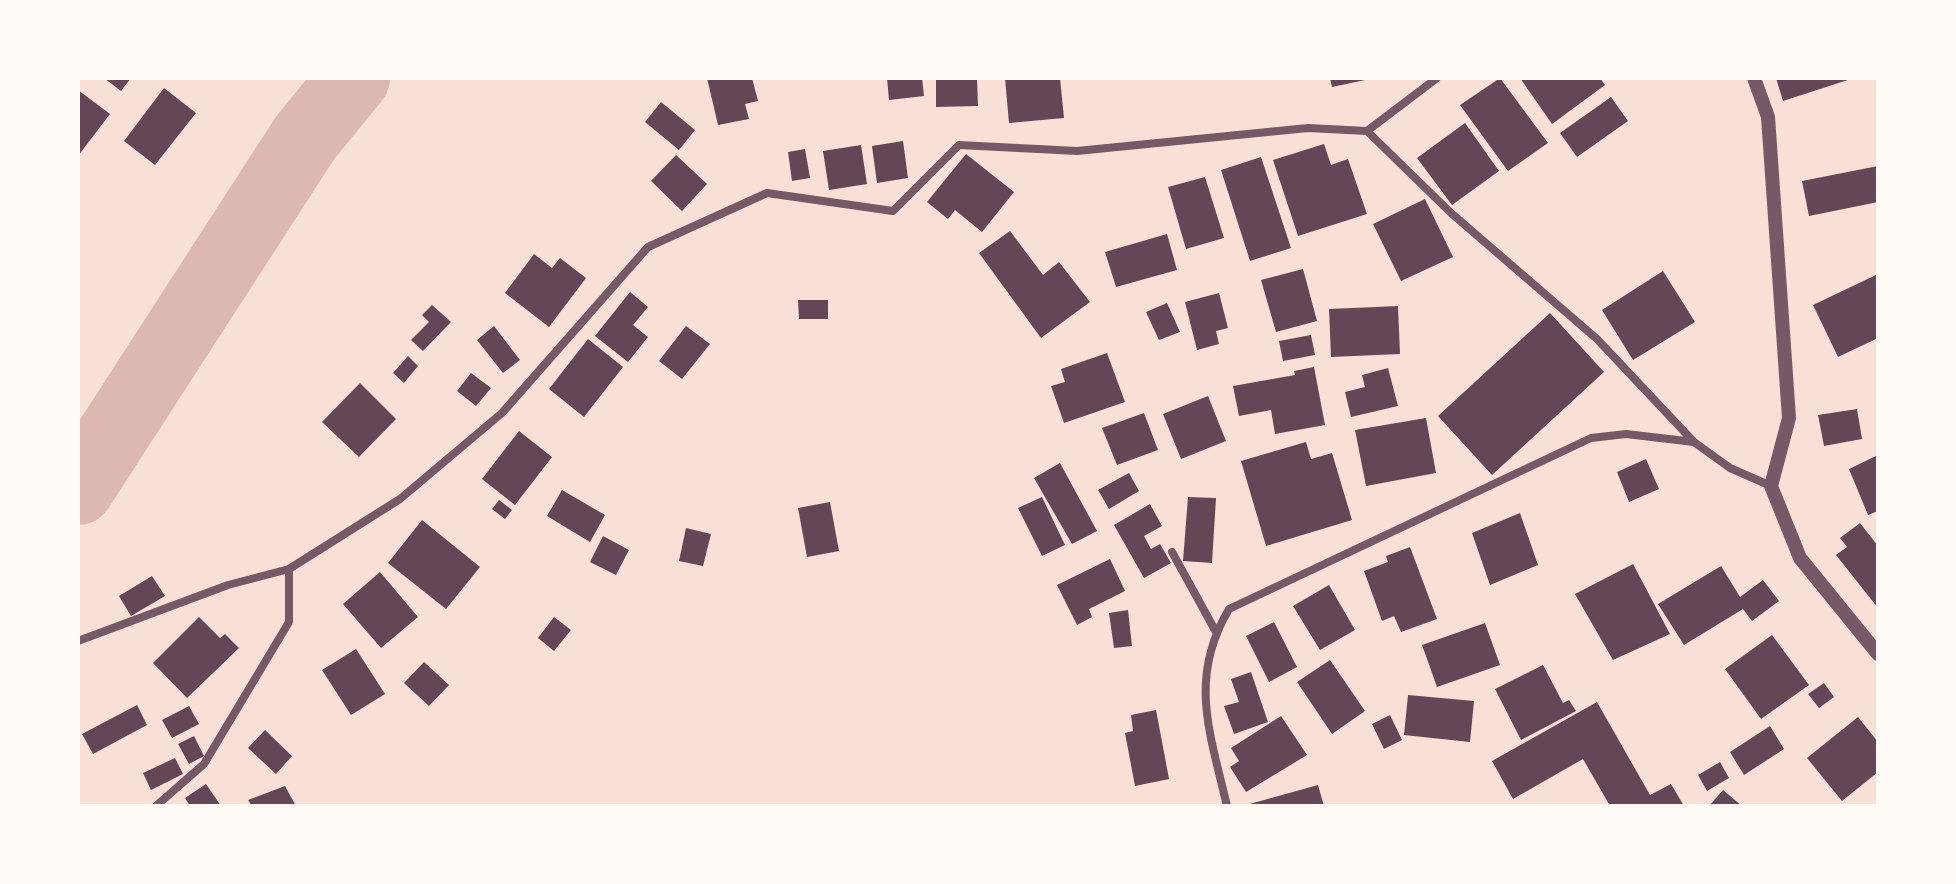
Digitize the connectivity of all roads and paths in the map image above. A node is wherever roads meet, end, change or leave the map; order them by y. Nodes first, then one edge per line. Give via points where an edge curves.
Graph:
1 (1437, 78) edge
2 (1754, 78) edge
3 (1367, 131) junction
4 (1694, 442) junction
5 (1771, 486) junction
6 (1172, 552) dead end
7 (289, 569) junction
8 (1216, 632) junction
9 (78, 641) edge
10 (1878, 654) edge
11 (156, 806) edge
12 (1227, 806) edge

1 - 3 street
2 - 5 street via 1768,117 1789,418
3 - 4 street via 1451,213 1597,339
3 - 7 street via 1308,128 1077,151 959,145 893,211 767,193 648,247 502,413 400,499
4 - 5 street via 1730,468
4 - 8 street via 1626,434 1591,438 1229,609
5 - 10 street via 1800,558
6 - 8 street
7 - 9 street via 228,585
7 - 11 street via 289,622 204,764
8 - 12 street via 1203,700

